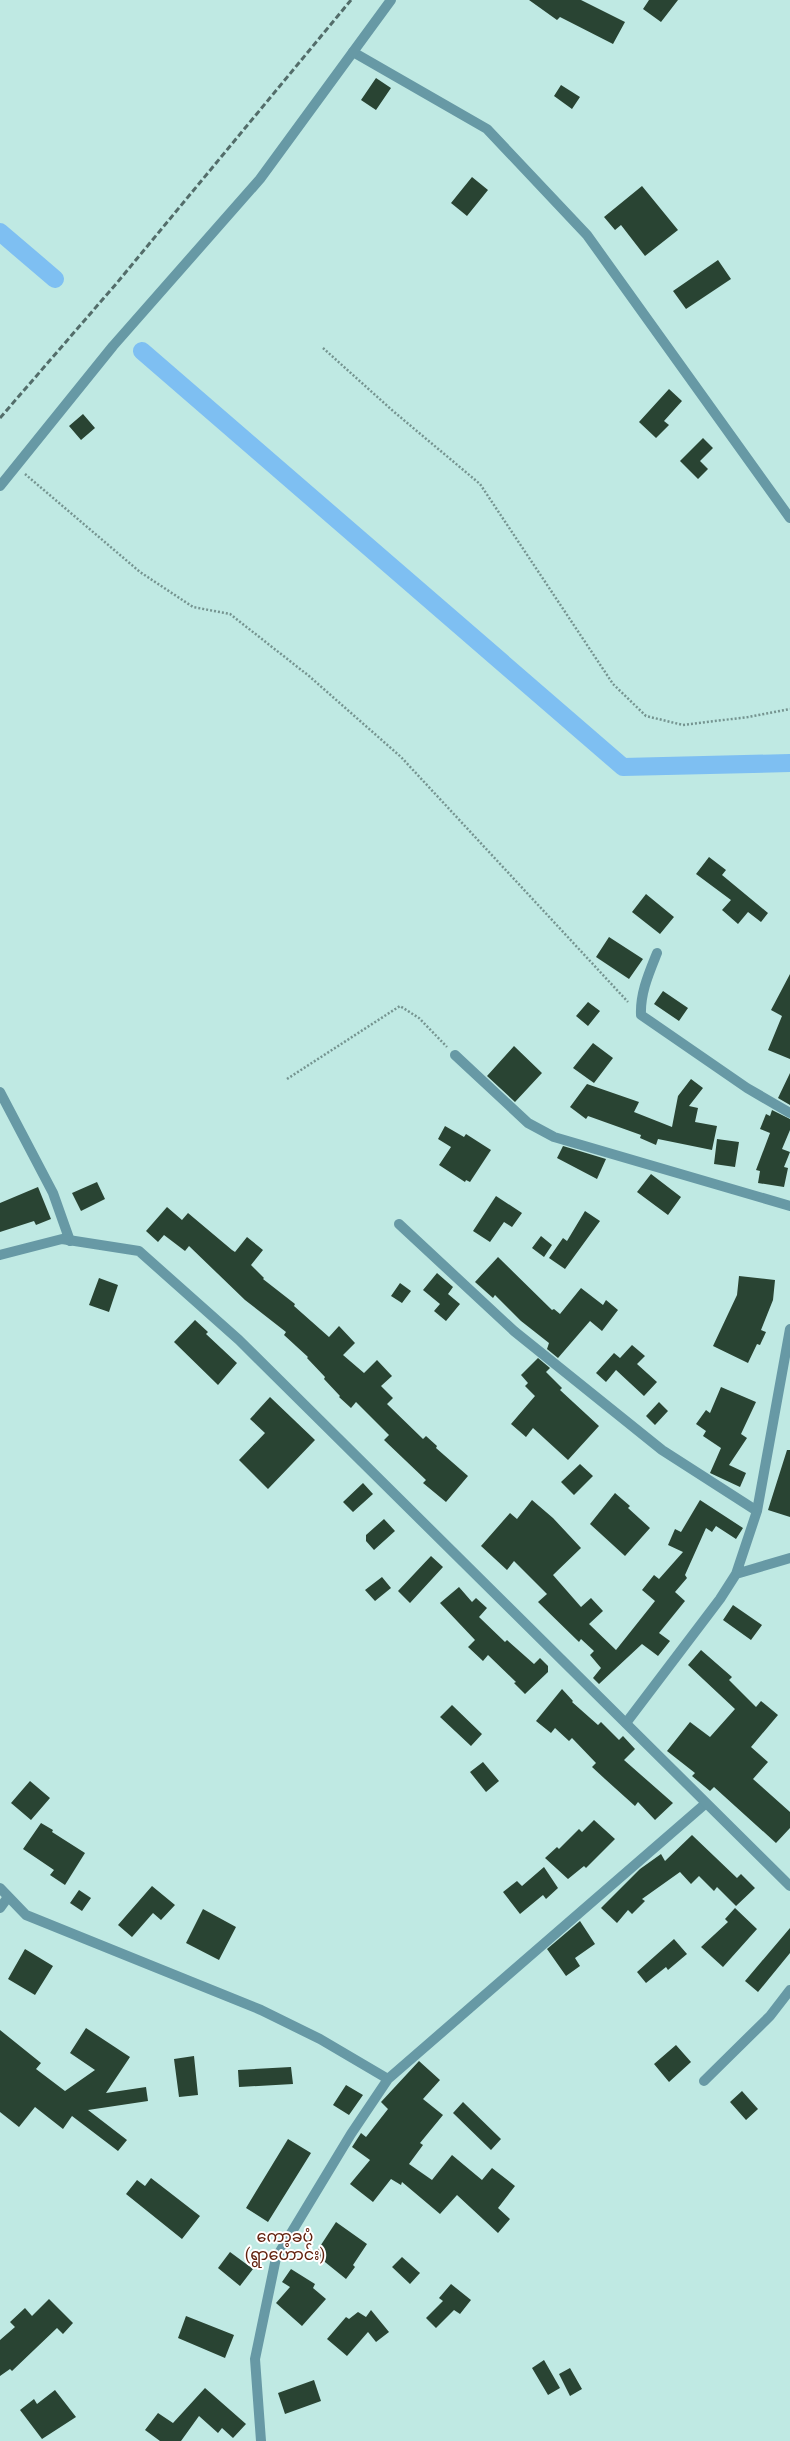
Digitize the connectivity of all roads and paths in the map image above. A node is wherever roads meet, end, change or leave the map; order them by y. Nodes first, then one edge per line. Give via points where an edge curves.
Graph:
1 (391, 0) edge
2 (353, 52) junction
3 (324, 348) dead end
4 (16, 467) junction
5 (0, 486) edge
6 (790, 518) edge
7 (790, 709) edge
8 (657, 953) dead end
9 (641, 1015) junction
10 (455, 1055) joint
11 (287, 1079) dead end
12 (0, 1092) edge
13 (790, 1113) edge
14 (790, 1206) edge
15 (399, 1224) dead end
16 (70, 1241) junction
17 (0, 1255) edge
18 (790, 1329) edge
19 (757, 1511) junction
20 (790, 1558) edge
21 (736, 1574) junction
22 (626, 1723) junction
23 (705, 1804) junction
24 (790, 1886) edge
25 (0, 1888) edge
26 (8, 1897) junction
27 (0, 1908) edge
28 (790, 1990) edge
29 (388, 2079) junction
30 (704, 2081) dead end
31 (261, 2441) edge

1 - 2 street
2 - 4 street via 260,179 113,346
2 - 6 street via 487,129 587,235
3 - 7 path via 393,411 480,484 613,684 646,716 683,725
4 - 5 street
4 - 9 path via 140,572 193,607 230,614 309,676 401,757
8 - 9 street via 640,1003
9 - 13 street via 747,1088
10 - 11 path via 419,1018 400,1006
10 - 14 street via 528,1123 554,1137
12 - 16 street via 53,1193
15 - 19 street via 514,1331 662,1450
16 - 17 street via 62,1240
16 - 22 street via 139,1251 239,1340
18 - 19 street
19 - 21 street
20 - 21 street
21 - 22 street
22 - 23 street
23 - 24 street
23 - 29 street
25 - 26 street
26 - 27 street
26 - 29 street via 26,1915 261,2010 320,2039
28 - 30 street via 770,2016
29 - 31 street via 351,2134 276,2258 255,2359

